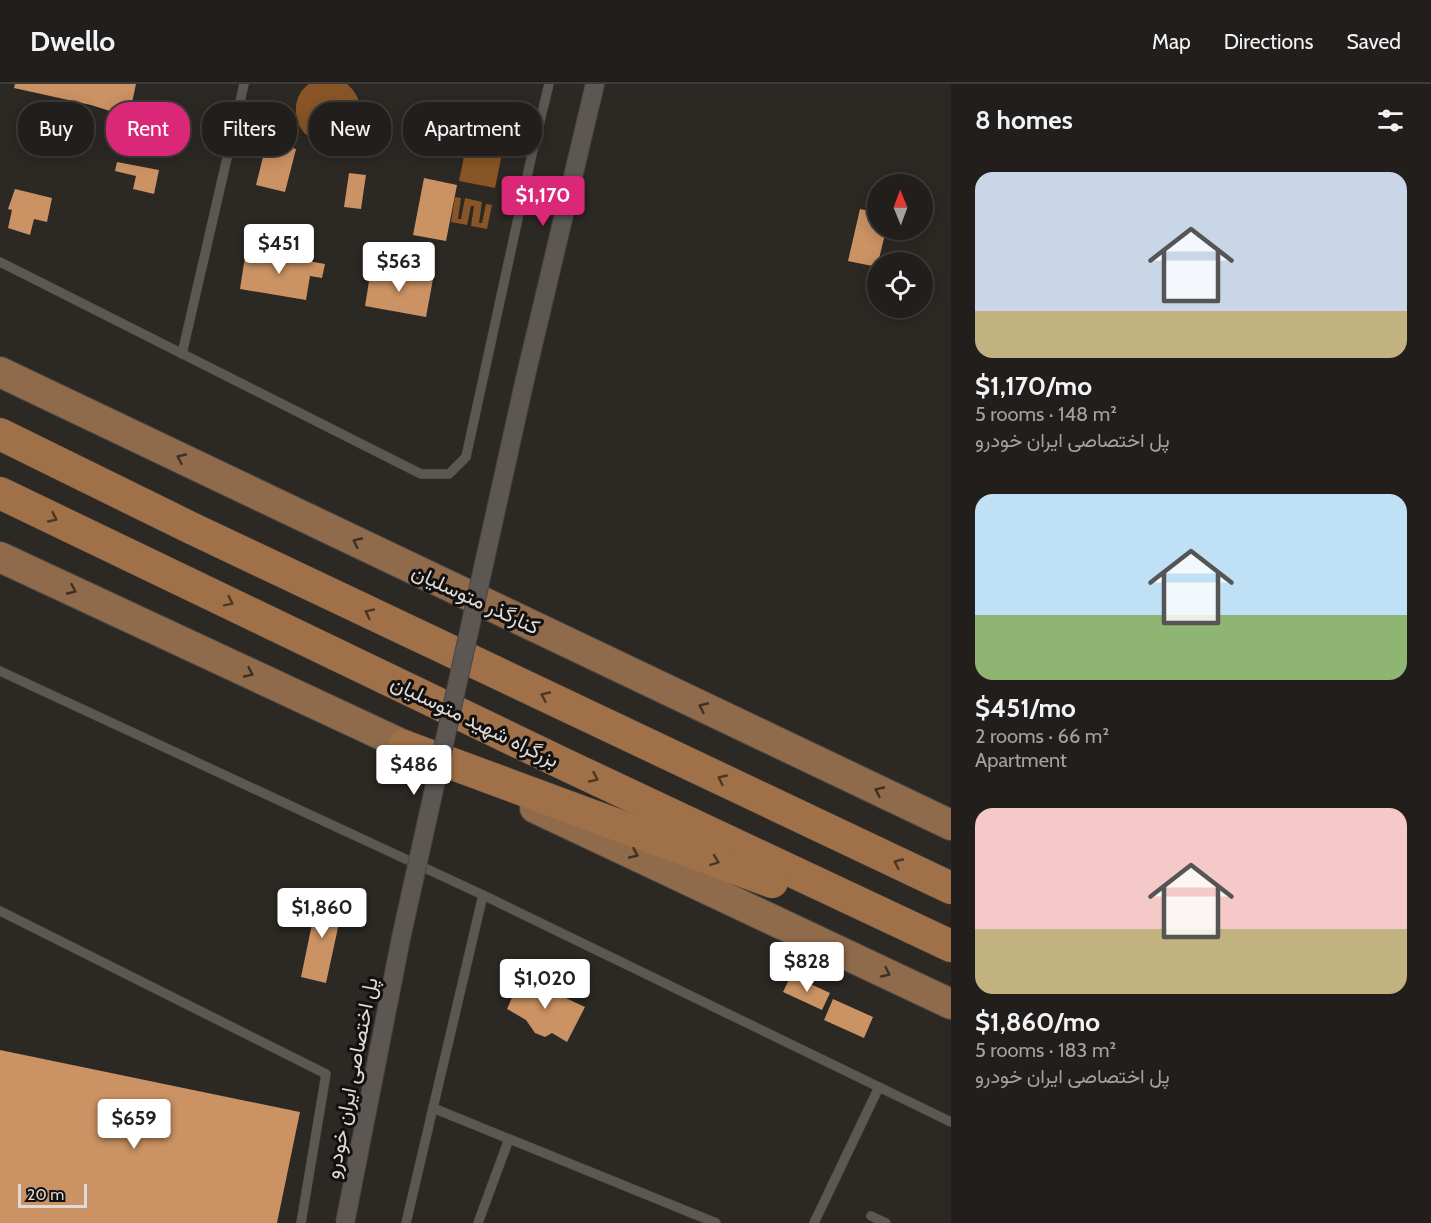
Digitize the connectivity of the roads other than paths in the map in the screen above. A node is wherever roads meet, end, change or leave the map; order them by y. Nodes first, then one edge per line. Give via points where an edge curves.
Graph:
1 (244, 84) edge
2 (549, 84) edge
3 (595, 84) edge
4 (0, 262) edge
5 (182, 354) junction
6 (0, 372) edge
7 (0, 434) edge
8 (0, 493) edge
9 (0, 557) edge
10 (0, 671) edge
11 (404, 746) junction
12 (951, 825) edge
13 (951, 888) edge
14 (483, 895) junction
15 (0, 911) edge
16 (951, 947) edge
17 (951, 1004) edge
18 (879, 1087) junction
19 (433, 1107) junction
20 (951, 1122) edge
21 (509, 1138) junction
22 (871, 1216) dead end
23 (301, 1223) edge
24 (345, 1223) edge
25 (406, 1223) edge
26 (478, 1223) edge
27 (716, 1223) edge
28 (814, 1223) edge
29 (886, 1223) edge

1 - 5 lane
2 - 5 lane via 466,457 449,474 421,474
3 - 24 street, پل اختصاصی ایران خودرو, bridge via 401,938
4 - 5 lane
12 -> 6 main road, کنارگذر متوسلیان
13 -> 7 highway
8 -> 16 highway, بزرگراه شهید متوسلیان
9 -> 11 main road
10 - 14 lane
11 -> 16 highway
11 -> 17 main road
14 - 18 lane
14 - 19 lane
15 - 23 lane via 326,1074
18 - 20 lane
18 - 28 lane
19 - 21 lane
19 - 25 lane
21 - 26 lane
21 - 27 lane
22 - 29 lane

